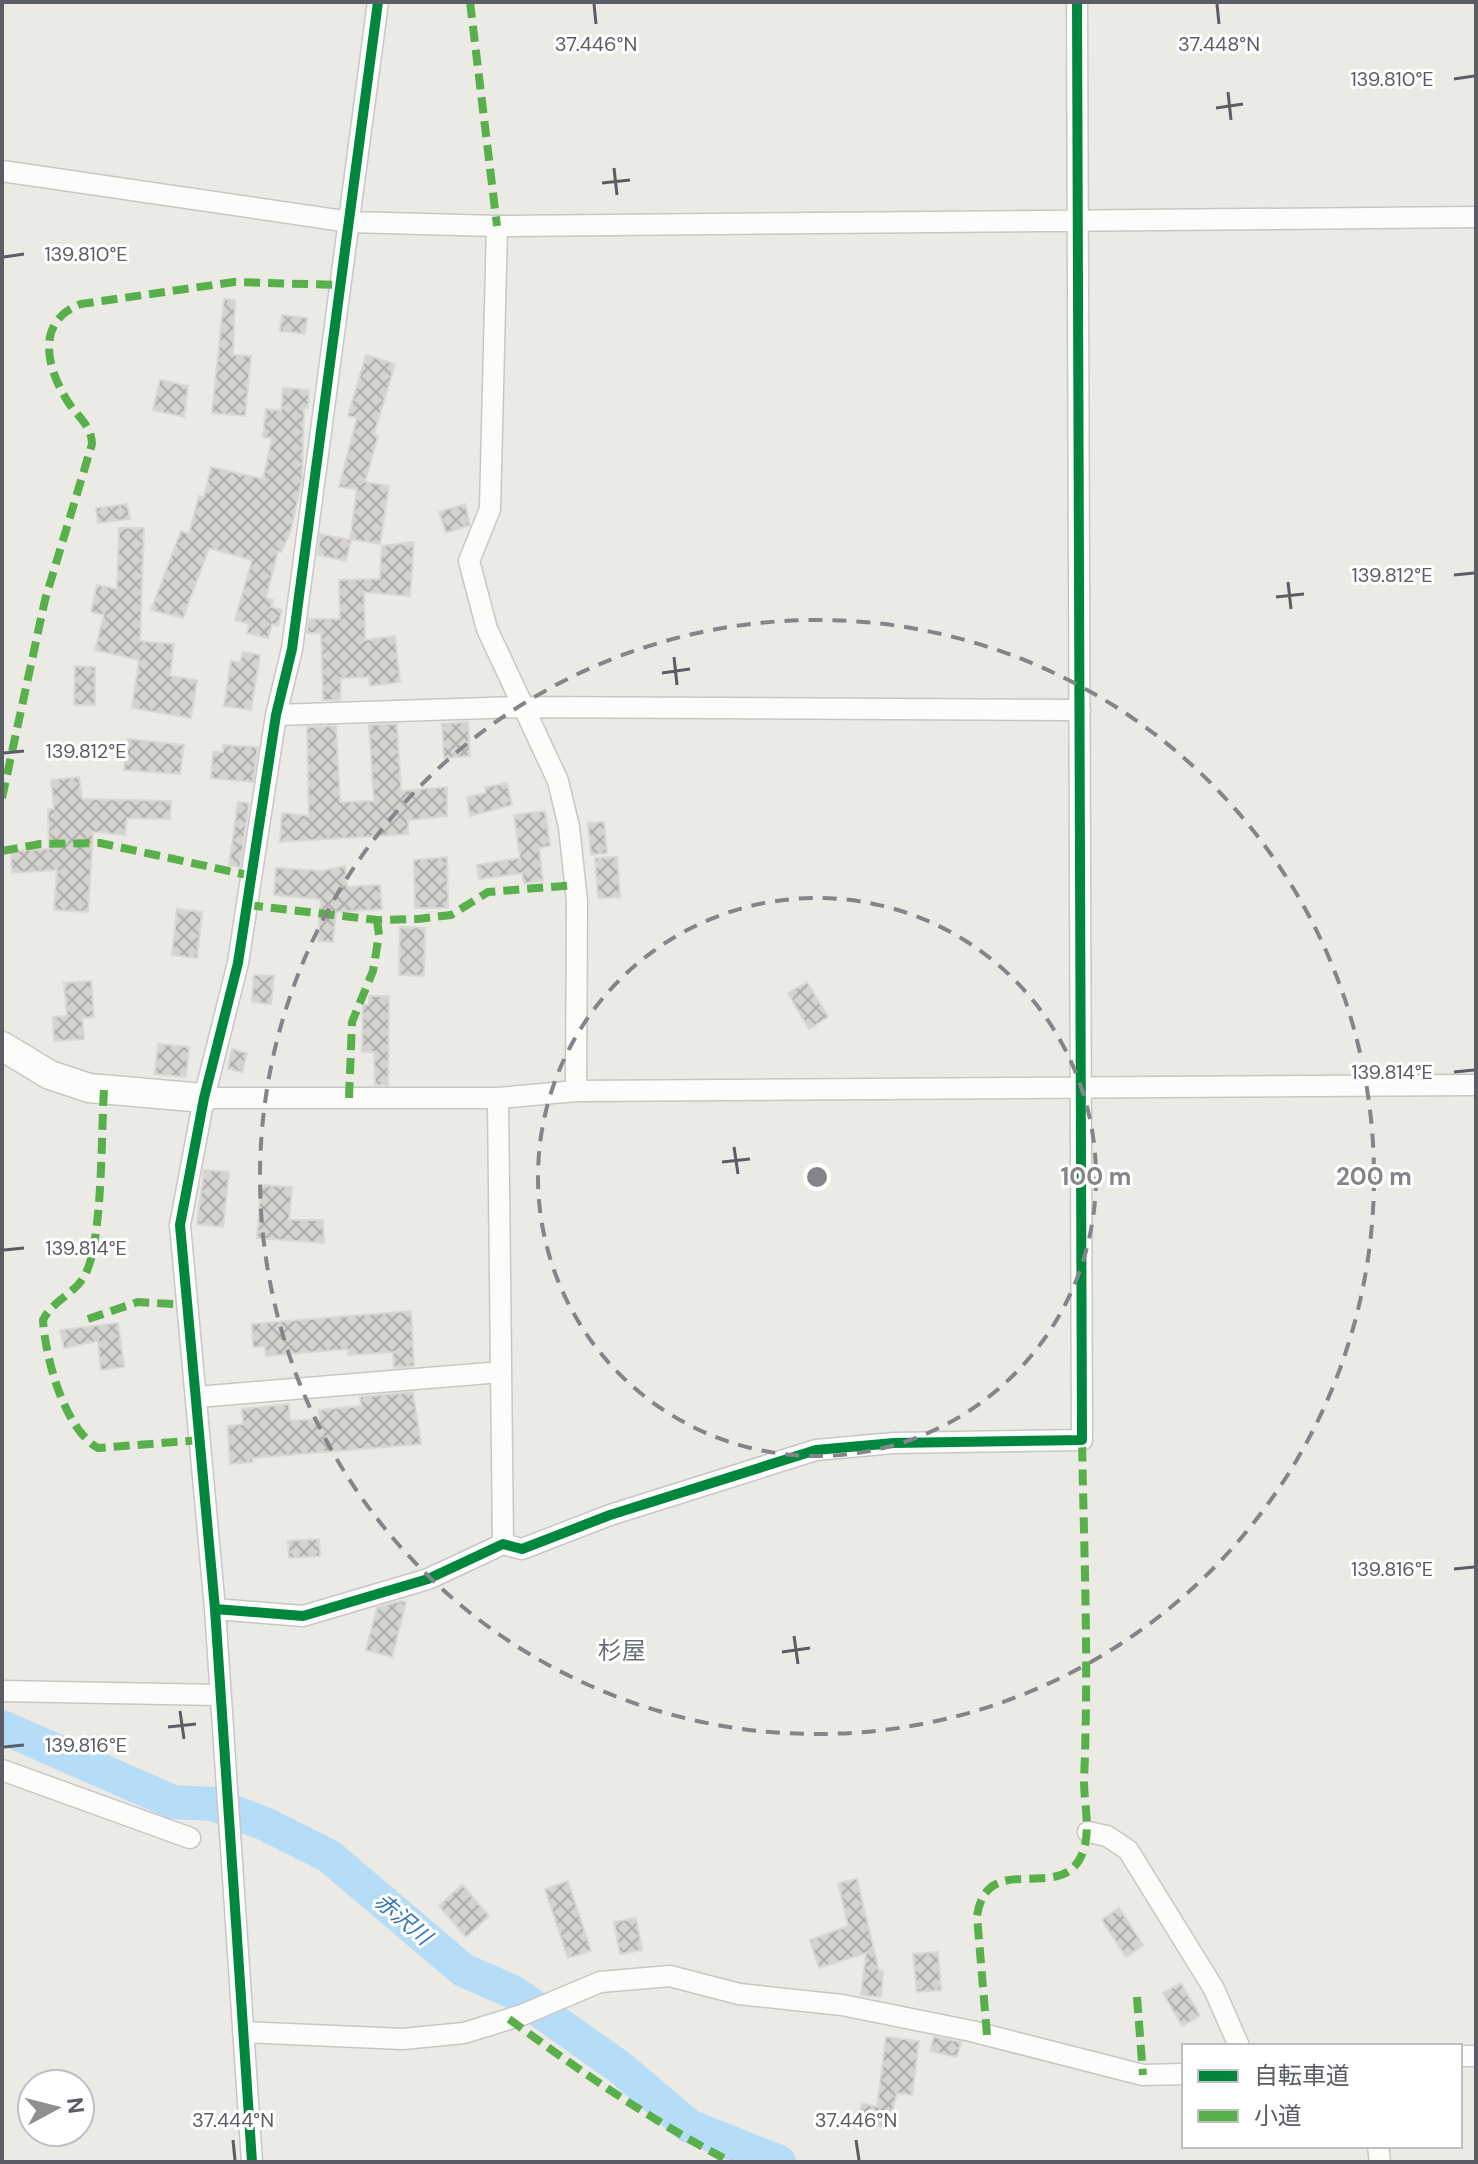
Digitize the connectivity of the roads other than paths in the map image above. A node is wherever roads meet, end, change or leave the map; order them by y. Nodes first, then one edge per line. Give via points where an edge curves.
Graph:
1 (378, 2) edge
2 (1077, 2) edge
3 (2, 171) edge
4 (1476, 217) edge
5 (350, 222) junction
6 (1077, 222) junction
7 (497, 226) junction
8 (521, 707) junction
9 (1080, 710) junction
10 (276, 715) junction
11 (2, 1046) edge
12 (1476, 1085) edge
13 (1083, 1090) junction
14 (576, 1091) junction
15 (204, 1098) junction
16 (498, 1098) junction
17 (501, 1372) junction
18 (197, 1397) junction
19 (503, 1544) junction
20 (215, 1609) junction
21 (2, 1691) edge
22 (219, 1695) junction
23 (2, 1770) edge
24 (1088, 1832) dead end
25 (190, 1838) dead end
26 (243, 2032) junction
27 (1238, 2044) edge
28 (1182, 2074) edge
29 (252, 2162) edge

1 - 5 street
2 - 6 street
3 - 5 street
4 - 6 street
5 - 7 street
5 - 10 street via 292,649
6 - 7 street
6 - 9 street
7 - 8 street via 490,509 469,561 487,629
8 - 9 street
8 - 10 street
8 - 14 street via 558,781 569,827 577,901
9 - 13 street
10 - 15 street via 238,963
11 - 15 street via 50,1075 89,1088
12 - 13 street
13 - 14 street
13 - 19 street via 1082,1440 894,1443 816,1450 610,1515 522,1549
14 - 16 street
15 - 16 street
15 - 18 street via 180,1225
16 - 17 street
17 - 18 street
17 - 19 street
18 - 20 street
19 - 20 street via 428,1579 303,1616
20 - 22 street
21 - 22 street
22 - 26 street
23 - 25 street
24 - 27 street via 1107,1836 1128,1850 1214,1989
26 - 28 street via 403,2039 464,2033 600,1982 670,1976 739,1994 842,2005 971,2031 1143,2075
26 - 29 street

